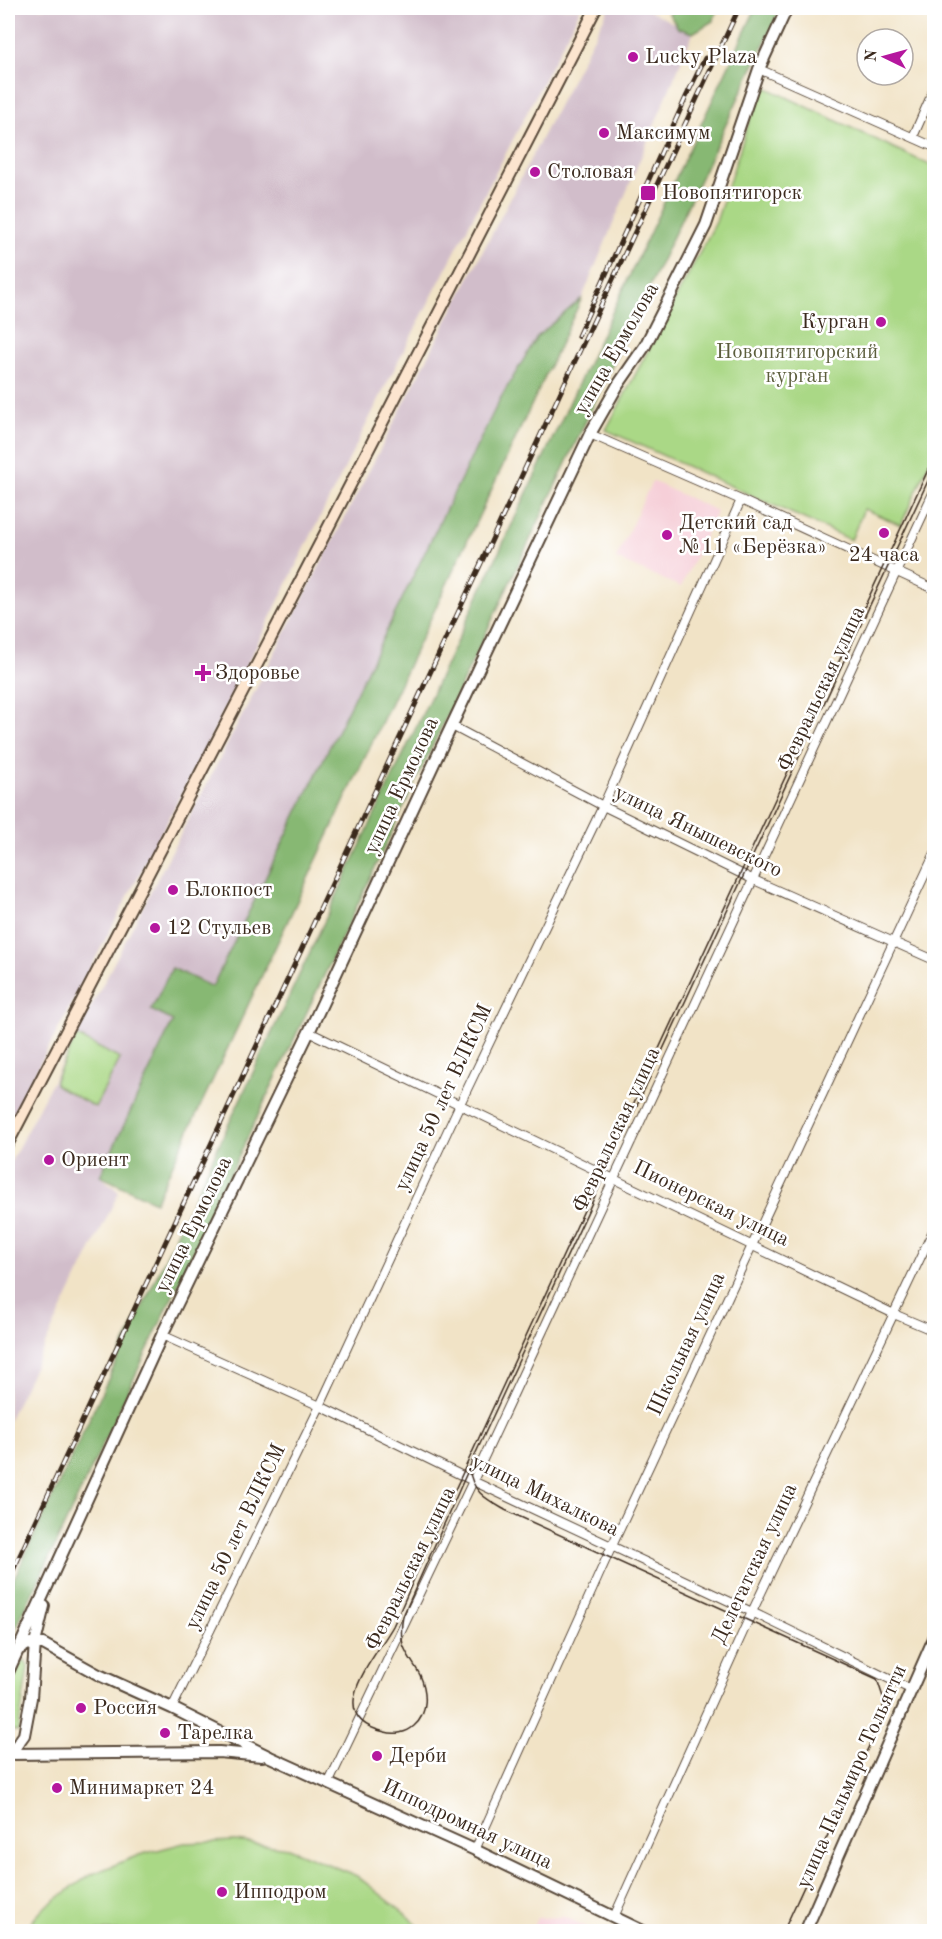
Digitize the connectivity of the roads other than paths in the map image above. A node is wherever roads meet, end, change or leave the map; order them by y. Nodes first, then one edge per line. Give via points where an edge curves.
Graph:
1 (596, 8) edge
2 (787, 8) edge
3 (759, 69) junction
4 (934, 89) edge
5 (913, 137) junction
6 (934, 147) edge
7 (590, 434) junction
8 (934, 490) edge
9 (741, 500) junction
10 (897, 571) junction
11 (934, 589) edge
12 (452, 726) junction
13 (603, 806) junction
14 (934, 855) edge
15 (754, 880) junction
16 (894, 942) junction
17 (934, 960) edge
18 (309, 1032) junction
19 (460, 1104) junction
20 (8, 1143) edge
21 (615, 1178) junction
22 (934, 1229) edge
23 (753, 1245) junction
24 (894, 1314) junction
25 (934, 1331) edge
26 (162, 1335) junction
27 (320, 1407) junction
28 (473, 1481) junction
29 (611, 1548) junction
30 (50, 1582) junction
31 (752, 1612) junction
32 (934, 1638) edge
33 (35, 1643) junction
34 (18, 1650) junction
35 (8, 1672) edge
36 (912, 1690) junction
37 (172, 1708) junction
38 (8, 1754) edge
39 (270, 1757) junction
40 (329, 1782) junction
41 (475, 1850) junction
42 (614, 1917) junction
43 (645, 1932) edge
44 (805, 1932) edge

1 - 20 main road
2 - 3 street, улица Ермолова
3 - 5 street
3 - 7 street, улица Ермолова via 706,225 645,346
4 - 5 street
5 - 6 street
7 - 9 street
7 - 12 street, улица Ермолова
8 - 10 street, Февральская улица
9 - 10 street
9 - 13 street, улица 50 лет ВЛКСМ
10 - 11 street
10 - 15 street, Февральская улица
12 - 13 street, улица Янышевского
12 - 18 street, улица Ермолова
13 - 15 street, улица Янышевского
13 - 19 street, улица 50 лет ВЛКСМ
14 - 16 street, Школьная улица
15 - 16 street, улица Янышевского
15 - 21 street, Февральская улица
16 - 17 street, улица Янышевского
16 - 23 street, Школьная улица
18 - 19 street, Пионерская улица
18 - 26 street, улица Ермолова
19 - 21 street, Пионерская улица
19 - 27 street, улица 50 лет ВЛКСМ
21 - 23 street, Пионерская улица
21 - 28 street, Февральская улица
22 - 24 street, Делегатская улица
23 - 24 street, Пионерская улица
23 - 29 street, Школьная улица
24 - 25 street, Пионерская улица
24 - 31 street, Делегатская улица
26 - 27 street, улица Михалкова
26 - 30 street, улица Ермолова
27 - 28 street, улица Михалкова
27 - 37 street, улица 50 лет ВЛКСМ
28 - 29 street, улица Михалкова
28 - 40 street, Февральская улица
29 - 31 street, улица Михалкова
29 - 41 street, Школьная улица
30 - 33 street, улица Ермолова
30 - 34 street, улица Ермолова
31 - 36 street, улица Михалкова
31 - 42 street, Делегатская улица
32 - 36 street, улица Пальмиро Тольятти
33 - 34 street
33 - 37 street, Ипподромная улица
33 - 38 street, улица Ермолова via 24,1735
34 - 35 street, улица Ермолова
36 - 44 street, улица Пальмиро Тольятти
37 - 39 street, Ипподромная улица
38 - 39 street, Ипподромная улица via 219,1752
39 - 40 street, Ипподромная улица
40 - 41 street, Ипподромная улица
41 - 42 street, Ипподромная улица
42 - 43 street, Ипподромная улица

